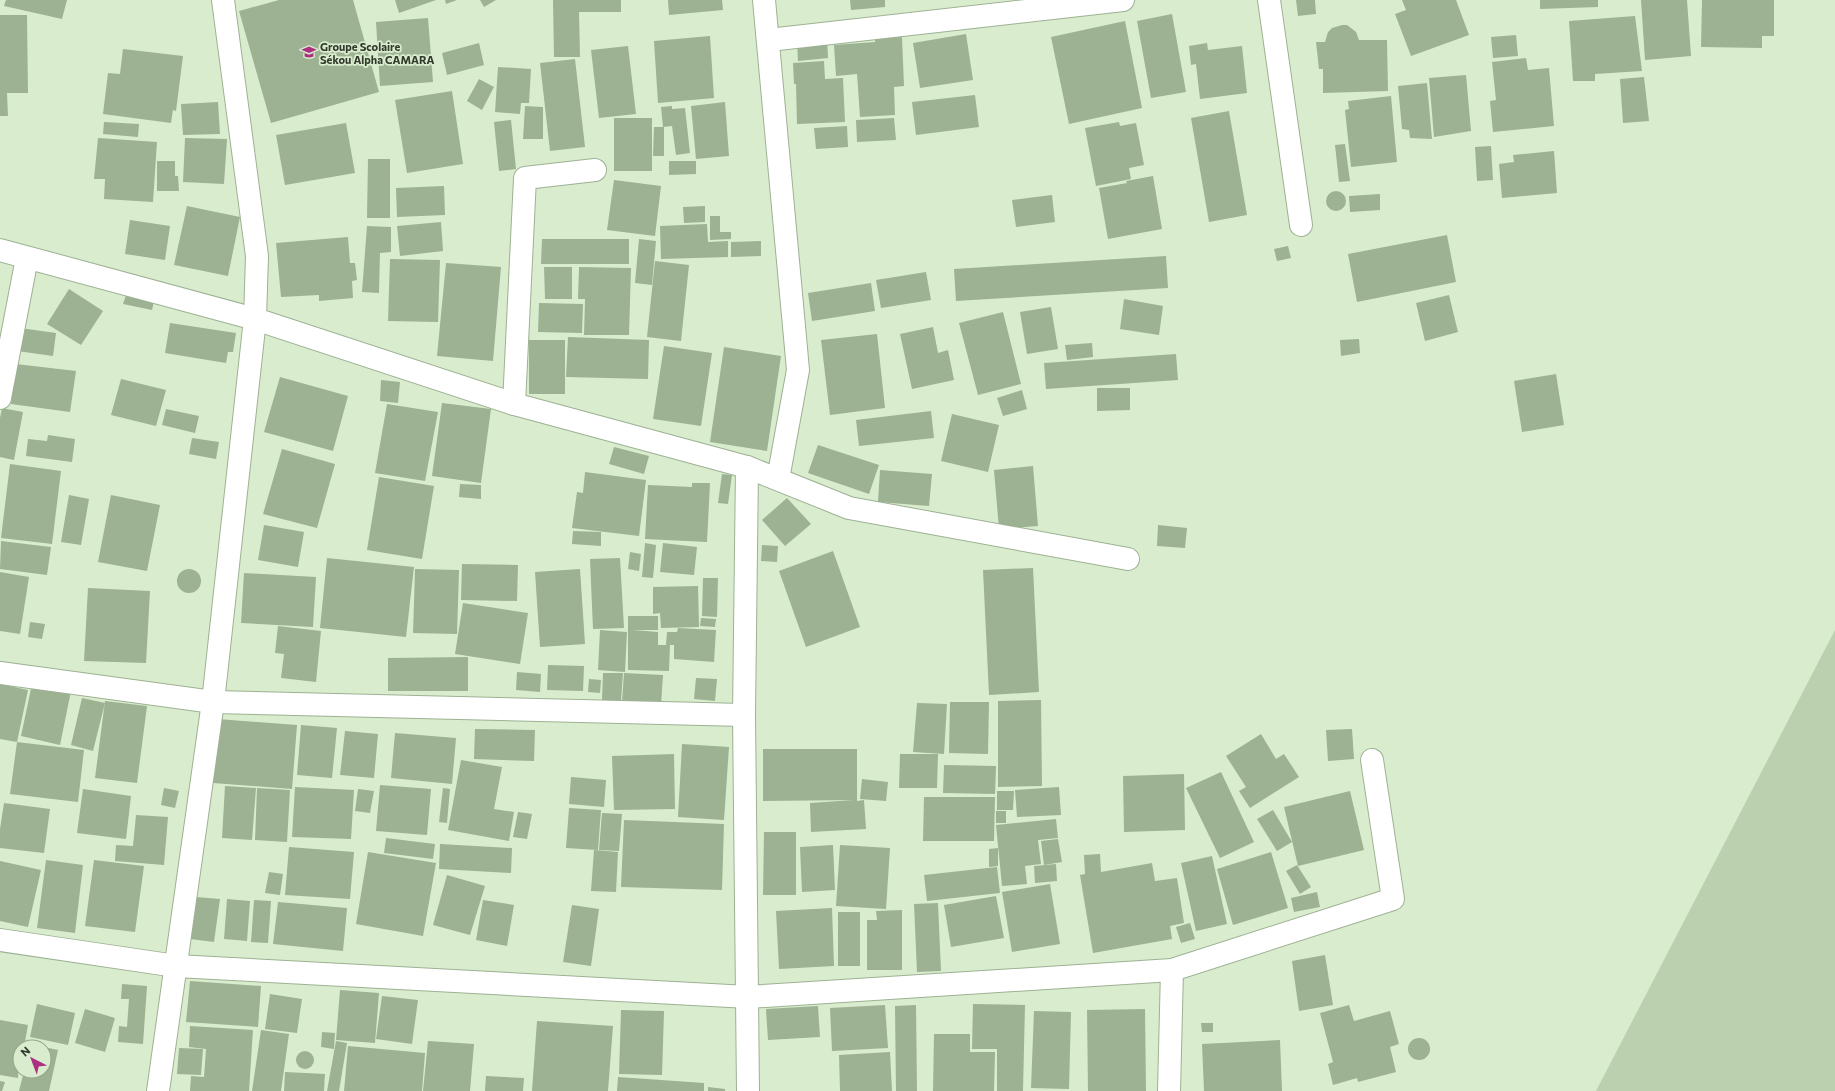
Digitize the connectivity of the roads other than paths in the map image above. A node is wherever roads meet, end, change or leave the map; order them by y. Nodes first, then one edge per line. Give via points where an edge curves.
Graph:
1 (223, 0) edge
2 (764, 0) edge
3 (1123, 0) edge
4 (1269, 0) edge
5 (769, 40) junction
6 (595, 170) dead end
7 (1301, 225) dead end
8 (0, 250) edge
9 (27, 258) junction
10 (255, 319) junction
11 (0, 398) edge
12 (514, 404) junction
13 (748, 467) junction
14 (778, 479) junction
15 (1128, 559) dead end
16 (0, 673) edge
17 (213, 702) junction
18 (744, 715) junction
19 (1372, 760) dead end
20 (0, 940) edge
21 (176, 966) junction
22 (1172, 970) junction
23 (748, 997) junction
24 (158, 1091) edge
25 (748, 1091) edge
26 (1169, 1091) edge

1 - 10 street via 257,256
2 - 5 street
3 - 5 street
4 - 7 street
5 - 14 street via 798,370
6 - 12 street via 525,178
8 - 9 street
9 - 10 street
9 - 11 street
10 - 12 street
10 - 17 street
12 - 13 street
13 - 14 street
13 - 18 street
14 - 15 street via 849,508
16 - 17 street
17 - 18 street
17 - 21 street
18 - 23 street
19 - 22 street via 1393,899
20 - 21 street
21 - 23 street
21 - 24 street
22 - 23 street
22 - 26 street
23 - 25 street

